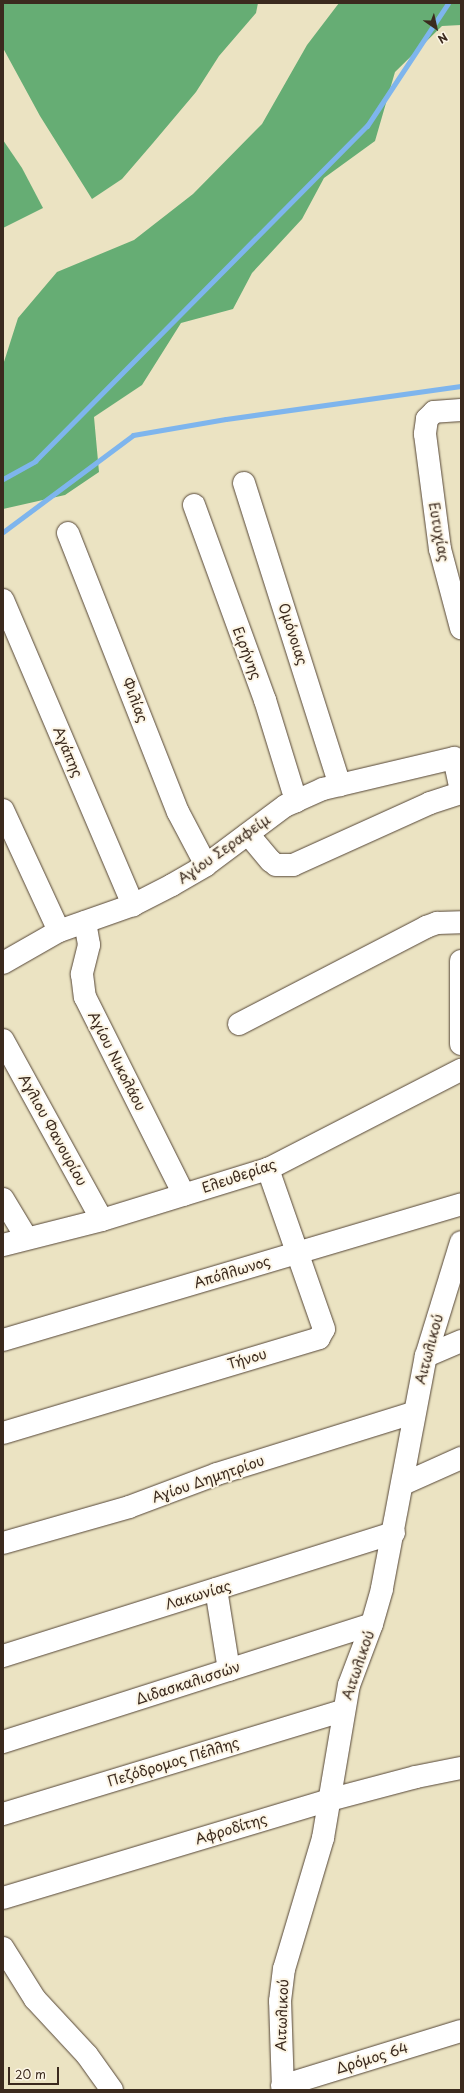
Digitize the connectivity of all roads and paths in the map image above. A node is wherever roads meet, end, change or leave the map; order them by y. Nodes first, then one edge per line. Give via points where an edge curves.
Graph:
1 (461, 410) edge
2 (244, 483) dead end
3 (194, 506) dead end
4 (68, 533) dead end
5 (3, 600) edge
6 (461, 628) edge
7 (457, 753) edge
8 (340, 785) junction
9 (461, 792) edge
10 (296, 801) junction
11 (3, 810) edge
12 (248, 834) junction
13 (206, 865) junction
14 (133, 905) junction
15 (85, 922) junction
16 (461, 922) edge
17 (59, 931) junction
18 (461, 961) edge
19 (3, 963) edge
20 (239, 1024) dead end
21 (460, 1031) edge
22 (3, 1040) edge
23 (461, 1070) edge
24 (268, 1169) junction
25 (184, 1195) junction
26 (3, 1199) edge
27 (461, 1204) edge
28 (102, 1220) junction
29 (26, 1237) junction
30 (461, 1242) edge
31 (3, 1245) edge
32 (299, 1252) junction
33 (3, 1340) edge
34 (461, 1341) edge
35 (426, 1356) junction
36 (414, 1413) junction
37 (3, 1433) edge
38 (461, 1458) edge
39 (403, 1484) junction
40 (394, 1534) junction
41 (3, 1544) edge
42 (216, 1589) junction
43 (372, 1624) junction
44 (3, 1656) edge
45 (229, 1670) junction
46 (343, 1711) junction
47 (3, 1742) edge
48 (461, 1768) edge
49 (329, 1800) junction
50 (3, 1814) edge
51 (3, 1898) edge
52 (3, 1948) edge
53 (461, 2031) edge
54 (282, 2088) edge
55 (112, 2090) edge

1 - 6 street, Ευτυχίας via 434,412 427,419 425,434 440,549
2 - 8 street, Ομόνοιας
3 - 10 street, Ειρήνης via 265,700
4 - 13 street, Φιλίας via 178,812
5 - 14 street, Αγάπης
7 - 8 street, Αγίου Σεραφείμ
7 - 9 street
8 - 10 street, Αγίου Σεραφείμ
9 - 12 street via 430,803 293,865 276,865
10 - 12 street, Αγίου Σεραφείμ via 285,806
11 - 17 street
12 - 13 street, Αγίου Σεραφείμ
13 - 14 street, Αγίου Σεραφείμ
14 - 15 street, Αγίου Σεραφείμ
15 - 17 street, Αγίου Σεραφείμ
15 - 25 street, Αγίου Νικολάου via 89,945 82,974 85,997
16 - 20 street via 437,923 426,928
17 - 19 street, Αγίου Σεραφείμ
18 - 21 street
22 - 28 street, Αγλιου Φανουρίου
23 - 24 street, Ελευθερίας
24 - 25 street, Ελευθερίας
24 - 32 street, Τήνου
25 - 28 street, Ελευθερίας
26 - 29 street
27 - 32 street, Απόλλωνος
28 - 29 street, Ελευθερίας
29 - 31 street, Ελευθερίας
30 - 35 street, Αιτωλικού
32 - 33 street, Απόλλωνος
32 - 37 street, Τήνου via 324,1329 319,1338
34 - 35 street
35 - 36 street, Αιτωλικού
36 - 39 street, Αιτωλικού
36 - 41 street, Αγίου Δημητρίου via 217,1474 128,1507
38 - 39 street
39 - 40 street, Αιτωλικού
40 - 42 street, Λακωνίας
40 - 43 street, Αιτωλικού
42 - 44 street, Λακωνίας
42 - 45 street
43 - 45 street, Διδασκαλισσών
43 - 46 street, Αιτωλικού via 349,1685
45 - 47 street, Διδασκαλισσών
46 - 49 street, Αιτωλικού
46 - 50 street, Πεζόδρομος Πέλλης
48 - 49 street, Αφροδίτης via 416,1776
49 - 51 street, Αφροδίτης
49 - 54 street, Αιτωλικού via 323,1838 284,1969 280,2001
52 - 55 street via 35,1999 86,2055
53 - 54 street, Δρόμος 64

